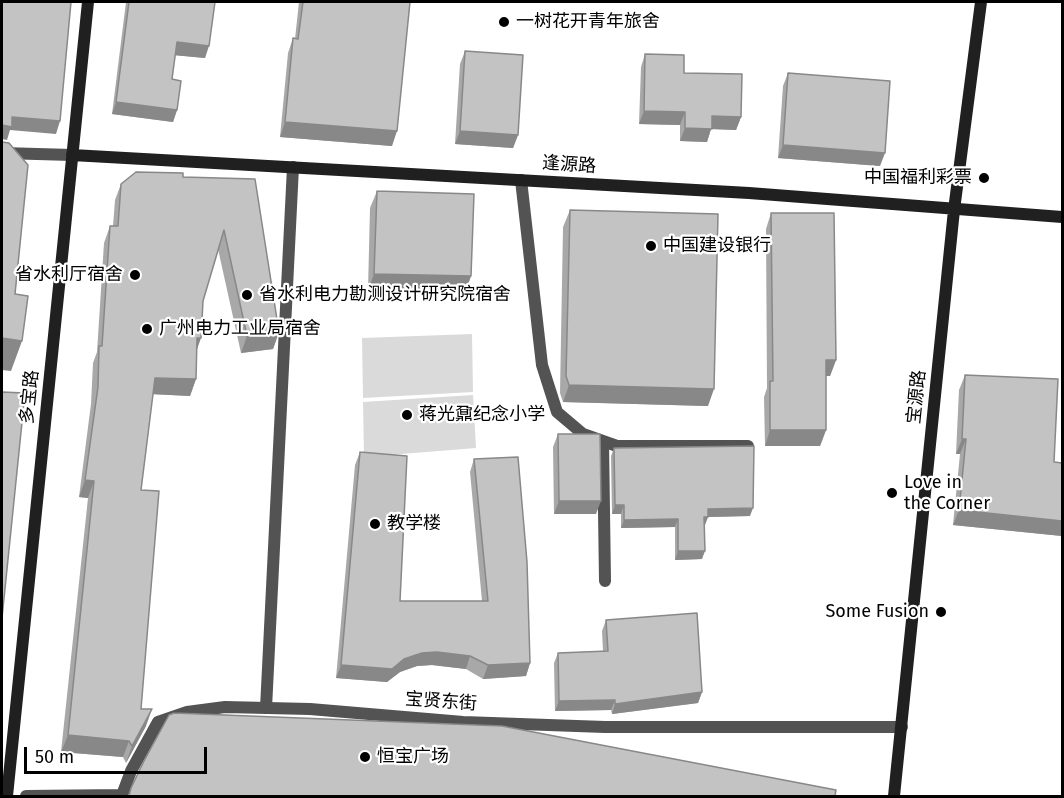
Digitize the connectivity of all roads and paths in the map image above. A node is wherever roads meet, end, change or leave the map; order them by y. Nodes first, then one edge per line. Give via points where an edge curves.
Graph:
1 (88, 2) edge
2 (981, 2) edge
3 (2, 153) edge
4 (72, 155) junction
5 (293, 167) junction
6 (521, 180) junction
7 (954, 210) junction
8 (1062, 217) edge
9 (603, 441) junction
10 (753, 446) edge
11 (605, 581) dead end
12 (266, 708) junction
13 (902, 727) junction
14 (7, 796) edge
15 (26, 796) edge
16 (894, 796) edge

1 - 4 street, 多宝路
2 - 7 street, 宝源路
3 - 4 street
4 - 5 street, 逢源路
4 - 14 street, 多宝路
5 - 6 street, 逢源路
5 - 12 street
6 - 7 street, 逢源路
6 - 9 street via 542,365 557,412 583,434
7 - 8 street, 逢源路
7 - 13 street, 宝源路
9 - 10 street via 617,446
9 - 11 street
12 - 13 street, 宝贤东街 via 593,727
12 - 15 street, 宝贤东街 via 225,707 187,712 158,722 122,795
13 - 16 street, 宝源路

